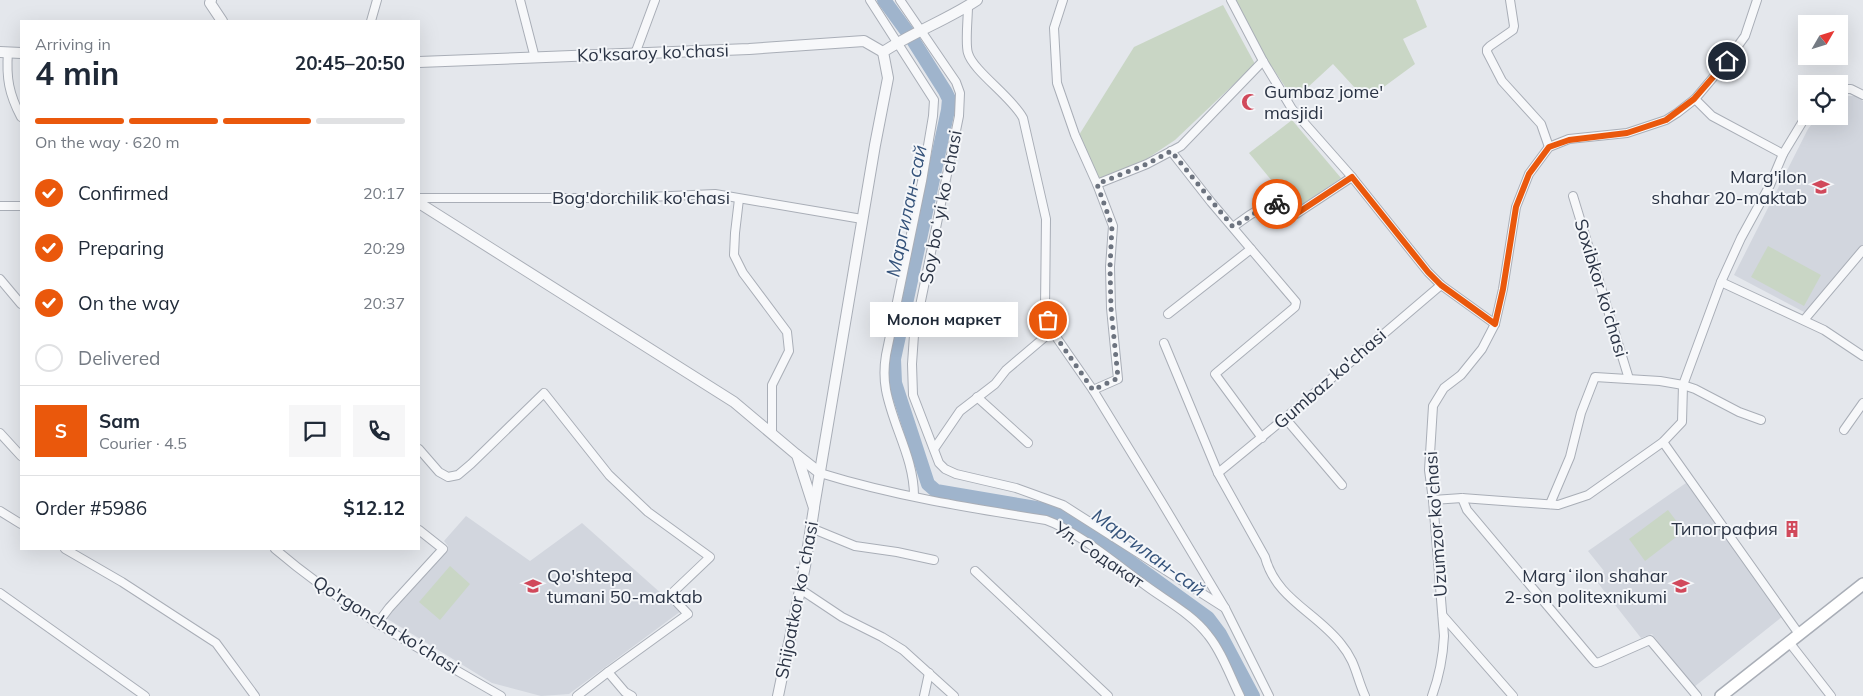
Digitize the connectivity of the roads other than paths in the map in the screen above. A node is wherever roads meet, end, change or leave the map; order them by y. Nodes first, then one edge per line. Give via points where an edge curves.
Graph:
1 (211, 0) edge
2 (377, 0) edge
3 (520, 0) edge
4 (655, 0) edge
5 (870, 0) edge
6 (900, 0) edge
7 (977, 0) edge
8 (1063, 0) edge
9 (1231, 0) edge
10 (1510, 0) edge
11 (1757, 0) edge
12 (968, 6) junction
13 (221, 20) edge
14 (371, 20) edge
15 (921, 31) junction
16 (897, 42) junction
17 (4, 52) edge
18 (883, 52) junction
19 (20, 53) edge
20 (635, 54) junction
21 (534, 58) junction
22 (1263, 61) junction
23 (420, 62) edge
24 (1848, 89) edge
25 (1863, 94) edge
26 (1694, 99) junction
27 (20, 115) edge
28 (1801, 125) edge
29 (1549, 147) junction
30 (1171, 151) junction
31 (1783, 154) junction
32 (1352, 177) junction
33 (1097, 184) junction
34 (1573, 196) dead end
35 (420, 198) edge
36 (740, 199) junction
37 (420, 204) edge
38 (0, 206) edge
39 (20, 206) edge
40 (862, 219) junction
41 (1233, 227) junction
42 (1251, 249) junction
43 (1863, 250) edge
44 (0, 279) edge
45 (1721, 282) junction
46 (1441, 285) junction
47 (20, 303) edge
48 (1168, 314) dead end
49 (1804, 320) junction
50 (1495, 324) junction
51 (1052, 331) junction
52 (1164, 343) dead end
53 (1863, 356) edge
54 (1629, 379) junction
55 (1683, 385) junction
56 (1093, 390) junction
57 (977, 397) junction
58 (1863, 403) edge
59 (1284, 418) junction
60 (1761, 420) dead end
61 (1844, 430) dead end
62 (0, 433) edge
63 (772, 434) junction
64 (1262, 438) junction
65 (1663, 442) junction
66 (1028, 444) dead end
67 (934, 448) junction
68 (420, 449) edge
69 (794, 452) junction
70 (20, 455) edge
71 (820, 472) junction
72 (1218, 473) junction
73 (1342, 484) dead end
74 (914, 496) junction
75 (1462, 498) junction
76 (1433, 500) junction
77 (1550, 504) junction
78 (814, 508) junction
79 (0, 511) edge
80 (20, 523) edge
81 (811, 528) junction
82 (420, 531) edge
83 (66, 550) edge
84 (276, 550) edge
85 (934, 560) dead end
86 (975, 571) dead end
87 (1863, 584) edge
88 (800, 589) junction
89 (0, 593) edge
90 (1224, 608) junction
91 (1443, 616) junction
92 (377, 624) junction
93 (1800, 634) junction
94 (1789, 642) junction
95 (608, 672) junction
96 (929, 673) junction
97 (145, 696) edge
98 (255, 696) edge
99 (502, 696) edge
100 (577, 696) edge
101 (632, 696) edge
102 (778, 696) edge
103 (924, 696) edge
104 (954, 696) edge
105 (1108, 696) edge
106 (1240, 696) edge
107 (1269, 696) edge
108 (1365, 696) edge
109 (1432, 696) edge
110 (1513, 696) edge
111 (1697, 696) edge
112 (1721, 696) edge
113 (1831, 696) edge

1 - 13 street via 210,4
2 - 14 street
3 - 21 street
4 - 20 street
5 - 16 street
6 - 15 street, Soy boʻyi koʻchasi
7 - 12 street
8 - 33 street via 1054,28 1057,83
9 - 22 street
10 - 29 street via 1513,30 1490,46 1487,52 1502,81 1542,124
11 - 26 street via 1745,36
12 - 15 street
12 - 51 street via 968,53 975,65 1018,108 1023,118 1046,219 1045,308
15 - 16 street
15 - 67 street, Soy boʻyi koʻchasi via 960,93 952,159 914,335 913,395
16 - 18 street
16 - 74 street via 932,95 934,107 884,372 889,403 912,470
17 - 19 street
17 - 27 street via 12,99
18 - 20 street, Ko'ksaroy ko'chasi via 864,41
18 - 40 street via 888,78
20 - 21 street, Ko'ksaroy ko'chasi
21 - 23 street, Ko'ksaroy ko'chasi
22 - 30 street via 1194,133
22 - 32 street via 1292,109
24 - 25 street
26 - 29 street via 1666,120 1643,128 1569,140
26 - 31 street via 1712,116
28 - 31 street
29 - 50 street, Uzumzor ko'chasi via 1529,174 1516,207
30 - 33 street
30 - 41 street
31 - 45 street
32 - 41 street via 1296,214 1285,205 1270,205
32 - 46 street
33 - 56 street via 1112,226 1111,308 1118,378
34 - 54 street, Soxibkor ko'chasi
35 - 36 street, Bog'dorchilik ko'chasi via 627,198 714,194
36 - 40 street, Bog'dorchilik ko'chasi
36 - 63 street via 734,255 743,273 787,332 789,352 772,385
37 - 63 street via 734,402
38 - 39 street
40 - 71 street
41 - 42 street
42 - 48 street
42 - 64 street via 1296,305 1215,374
43 - 49 street
44 - 47 street
45 - 49 street
45 - 55 street
46 - 50 street
46 - 59 street, Gumbaz ko'chasi
49 - 53 street
50 - 76 street, Uzumzor ko'chasi via 1482,349 1444,388 1433,406 1429,470
51 - 56 street
51 - 57 street
52 - 72 street
54 - 55 street, Soxibkor ko'chasi
54 - 77 street, Soxibkor ko'chasi via 1595,377 1570,457
55 - 60 street, Soxibkor ko'chasi
55 - 65 street via 1682,422
56 - 90 street
57 - 66 street
57 - 67 street via 960,411
58 - 61 street
59 - 64 street, Gumbaz ko'chasi
59 - 73 street
62 - 70 street
63 - 69 street
64 - 72 street, Gumbaz ko'chasi
65 - 77 street via 1588,495
65 - 93 street
67 - 90 street, Soy boʻyi koʻchasi via 939,463 945,469 1016,488 1063,505
68 - 95 street via 438,472 448,477 458,475 544,393 609,475 648,512 710,557 670,595 688,614
69 - 71 street
69 - 78 street, Shijoatkor koʻchasi
71 - 74 street, Ул. Содакат
71 - 78 street
72 - 108 street via 1265,557 1273,579 1340,642 1353,661
74 - 106 street, Ул. Содакат via 1046,520 1062,527 1204,630
75 - 76 street
75 - 77 street
75 - 111 street via 1467,510 1596,663 1650,640
76 - 91 street, Uzumzor ko'chasi
78 - 81 street, Shijoatkor koʻchasi
79 - 80 street
81 - 85 street via 855,546
81 - 88 street, Shijoatkor koʻchasi
82 - 92 street via 443,549
83 - 98 street via 216,643
84 - 92 street, Qo'rgoncha ko'chasi
86 - 105 street
87 - 93 main road
88 - 96 street via 842,617 903,650
88 - 102 street, Shijoatkor koʻchasi
89 - 97 street
90 - 107 street
91 - 109 street, Uzumzor ko'chasi via 1443,654
91 - 110 street
92 - 99 street, Qo'rgoncha ko'chasi
93 - 94 main road
94 - 112 main road
94 - 113 street
95 - 100 street
95 - 101 street
96 - 103 street
96 - 104 street

